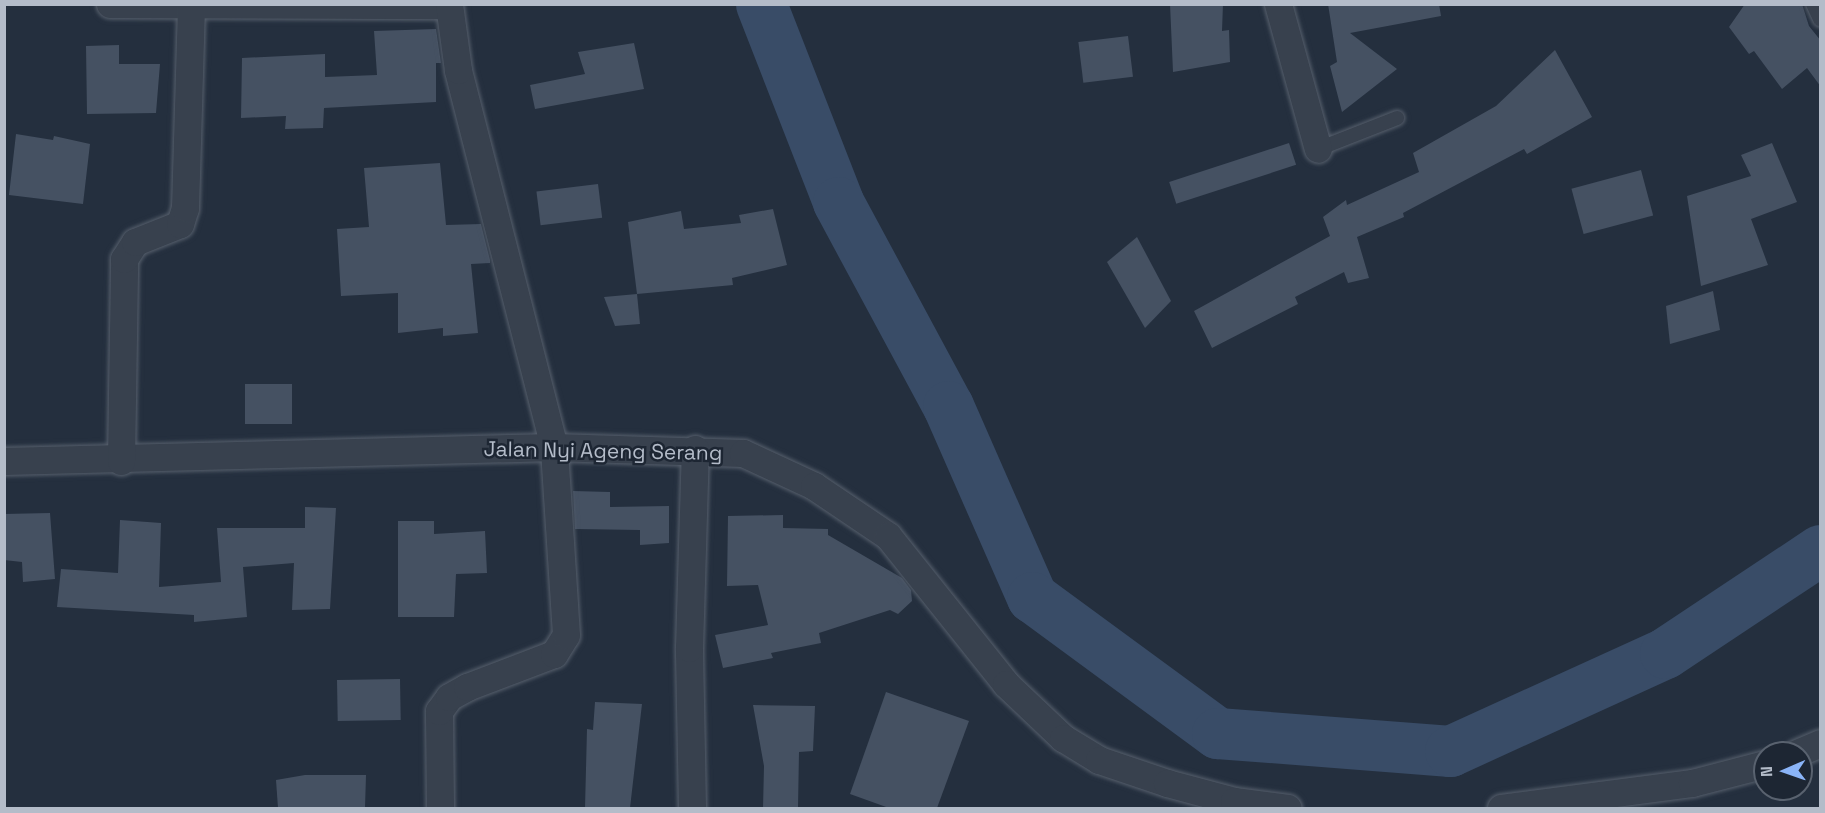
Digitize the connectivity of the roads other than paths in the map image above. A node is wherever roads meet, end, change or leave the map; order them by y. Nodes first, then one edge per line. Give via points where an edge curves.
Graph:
1 (110, 4) edge
2 (1278, 4) edge
3 (1813, 4) edge
4 (449, 5) edge
5 (191, 6) edge
6 (1821, 19) edge
7 (1397, 118) dead end
8 (1318, 149) joint
9 (554, 447) junction
10 (695, 449) junction
11 (4, 461) edge
12 (121, 461) junction
13 (1753, 767) edge
14 (1572, 804) edge
15 (440, 808) edge
16 (692, 808) edge
17 (1288, 808) edge
18 (1501, 808) edge

1 - 5 street
2 - 8 street
3 - 6 lane
4 - 5 street
4 - 9 street via 458,70
5 - 12 street via 185,208 180,224 135,242 124,259
7 - 8 lane
9 - 10 street, Jalan Nyi Ageng Serang
9 - 12 street, Jalan Nyi Ageng Serang
9 - 15 street via 566,635 554,654 449,697 439,711
10 - 16 street via 689,648
10 - 17 street, Jalan Nyi Ageng Serang via 743,453 769,463 814,486 888,536 1006,684 1063,738 1099,760 1234,801
11 - 12 street, Jalan Nyi Ageng Serang
13 - 14 street via 1692,783
14 - 18 street

